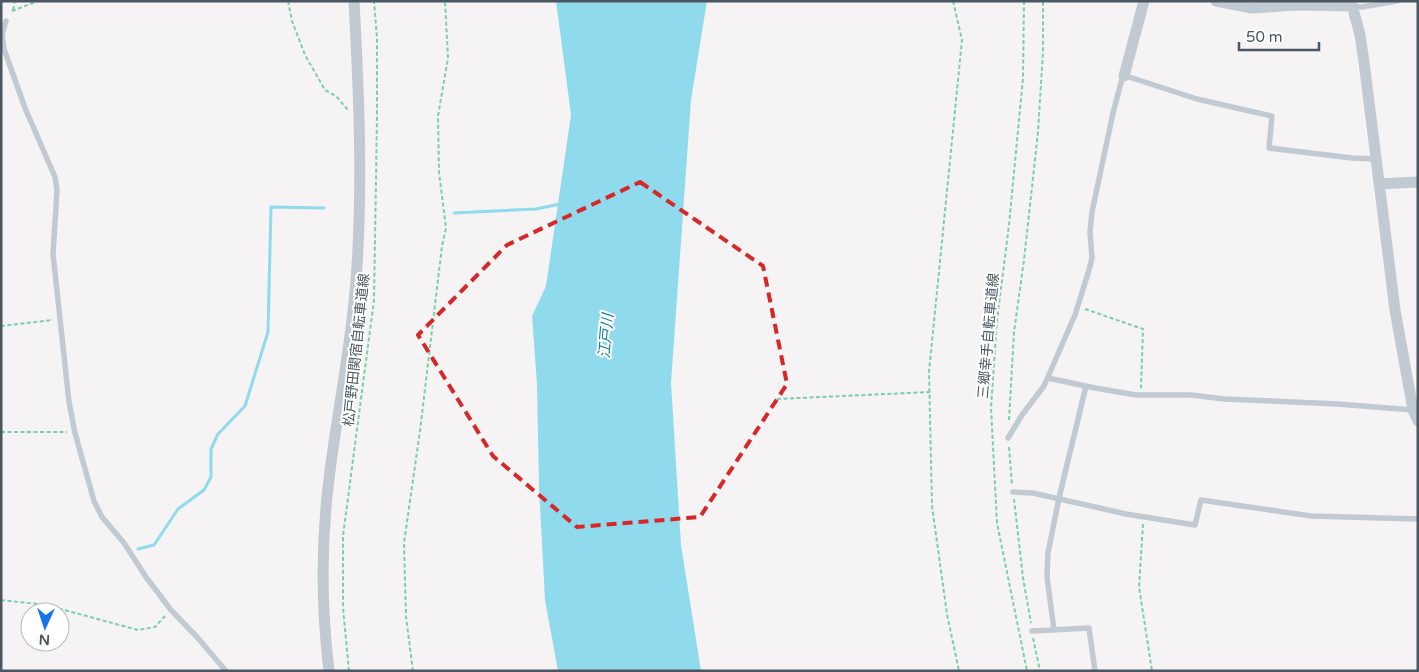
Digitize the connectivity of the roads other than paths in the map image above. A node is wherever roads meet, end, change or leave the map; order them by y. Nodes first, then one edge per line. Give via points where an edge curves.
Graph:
1 (354, 1) edge
2 (1144, 1) edge
3 (1216, 1) edge
4 (1397, 1) edge
5 (1352, 4) edge
6 (6, 21) dead end
7 (1124, 76) junction
8 (1376, 159) junction
9 (1418, 182) edge
10 (1379, 184) junction
11 (1048, 378) junction
12 (1086, 386) junction
13 (1416, 415) edge
14 (1008, 438) road end
15 (1013, 492) road end
16 (1059, 498) junction
17 (1418, 520) edge
18 (1054, 630) junction
19 (1032, 631) road end
20 (226, 671) edge
21 (329, 671) edge
22 (1095, 671) edge

1 - 21 street via 359,124 356,281 324,530 323,605
2 - 7 street
3 - 5 street via 1252,8
4 - 5 lane via 1362,7
5 - 8 street via 1360,34
6 - 20 lane via 2,34 4,49 55,178 53,254 69,402 94,501 102,517 170,610
7 - 8 lane via 1198,99 1272,116 1269,148
7 - 11 lane via 1109,128 1092,212 1092,258 1078,307
8 - 10 street
9 - 10 street
10 - 13 street via 1394,310
11 - 12 lane
11 - 14 lane
12 - 13 lane via 1140,395 1345,404
12 - 16 lane
15 - 16 lane via 1034,492
16 - 17 lane via 1126,514 1195,525 1201,500 1311,516
16 - 18 lane via 1047,568
18 - 19 lane
18 - 22 lane via 1089,628

